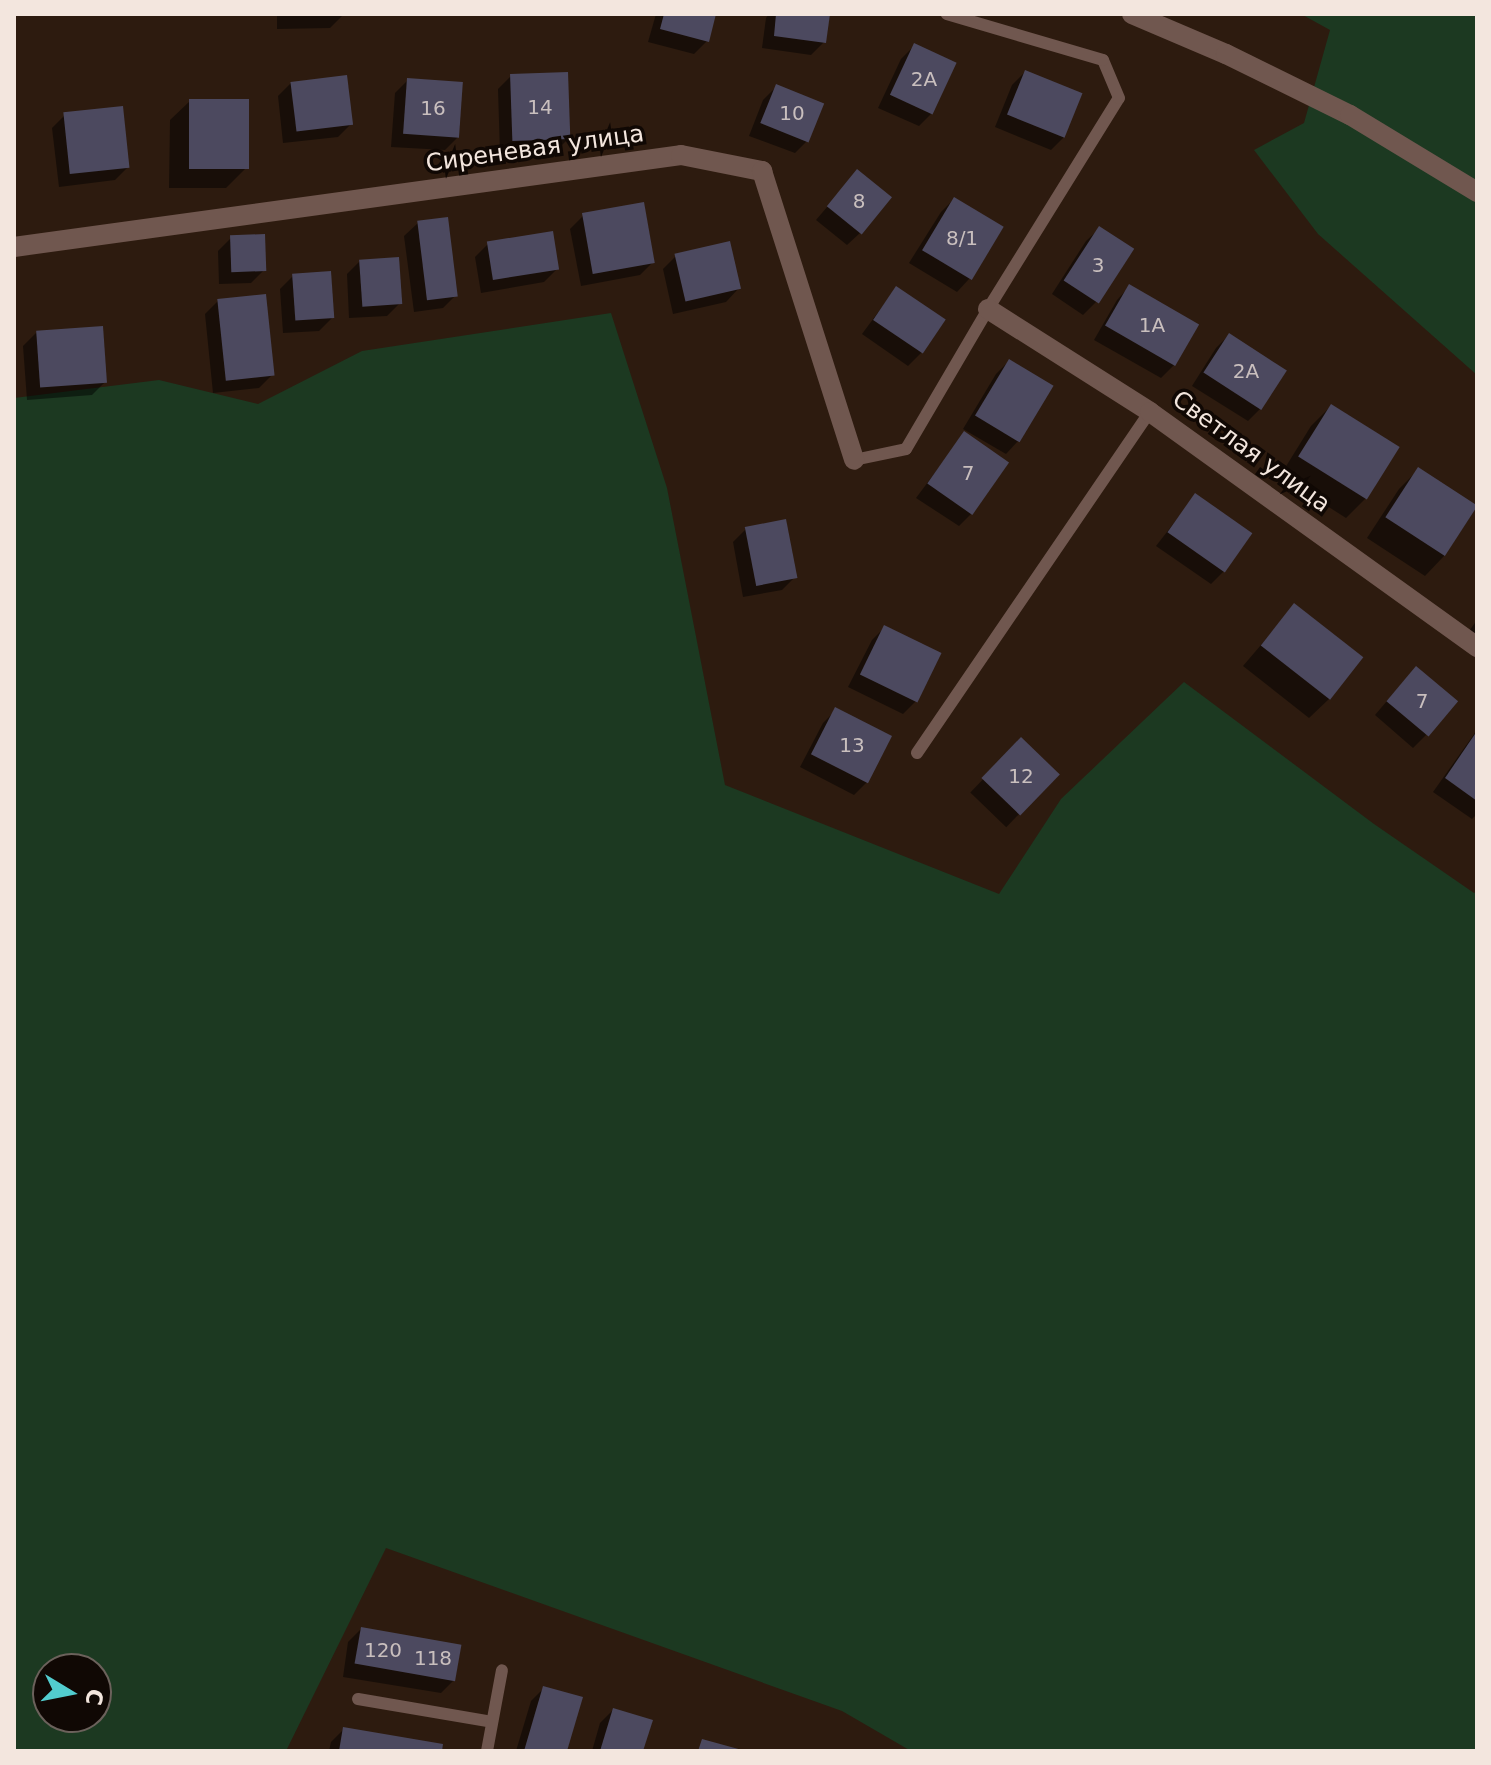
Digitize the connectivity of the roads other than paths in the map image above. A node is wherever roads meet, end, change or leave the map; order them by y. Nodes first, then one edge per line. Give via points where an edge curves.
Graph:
1 (947, 14) edge
2 (1132, 14) edge
3 (1477, 192) edge
4 (14, 247) edge
5 (988, 309) junction
6 (1150, 412) junction
7 (854, 460) joint
8 (1477, 647) edge
9 (917, 753) dead end
10 (502, 1670) dead end
11 (358, 1699) dead end
12 (492, 1722) junction
13 (487, 1751) edge

1 - 5 lane via 1103,60 1119,98
2 - 3 street via 1350,115
4 - 7 street, Сиреневая улица via 681,155 762,171
5 - 6 street, Светлая улица
5 - 7 lane via 906,449
6 - 8 street, Светлая улица
6 - 9 lane
10 - 12 lane
11 - 12 lane
12 - 13 lane

